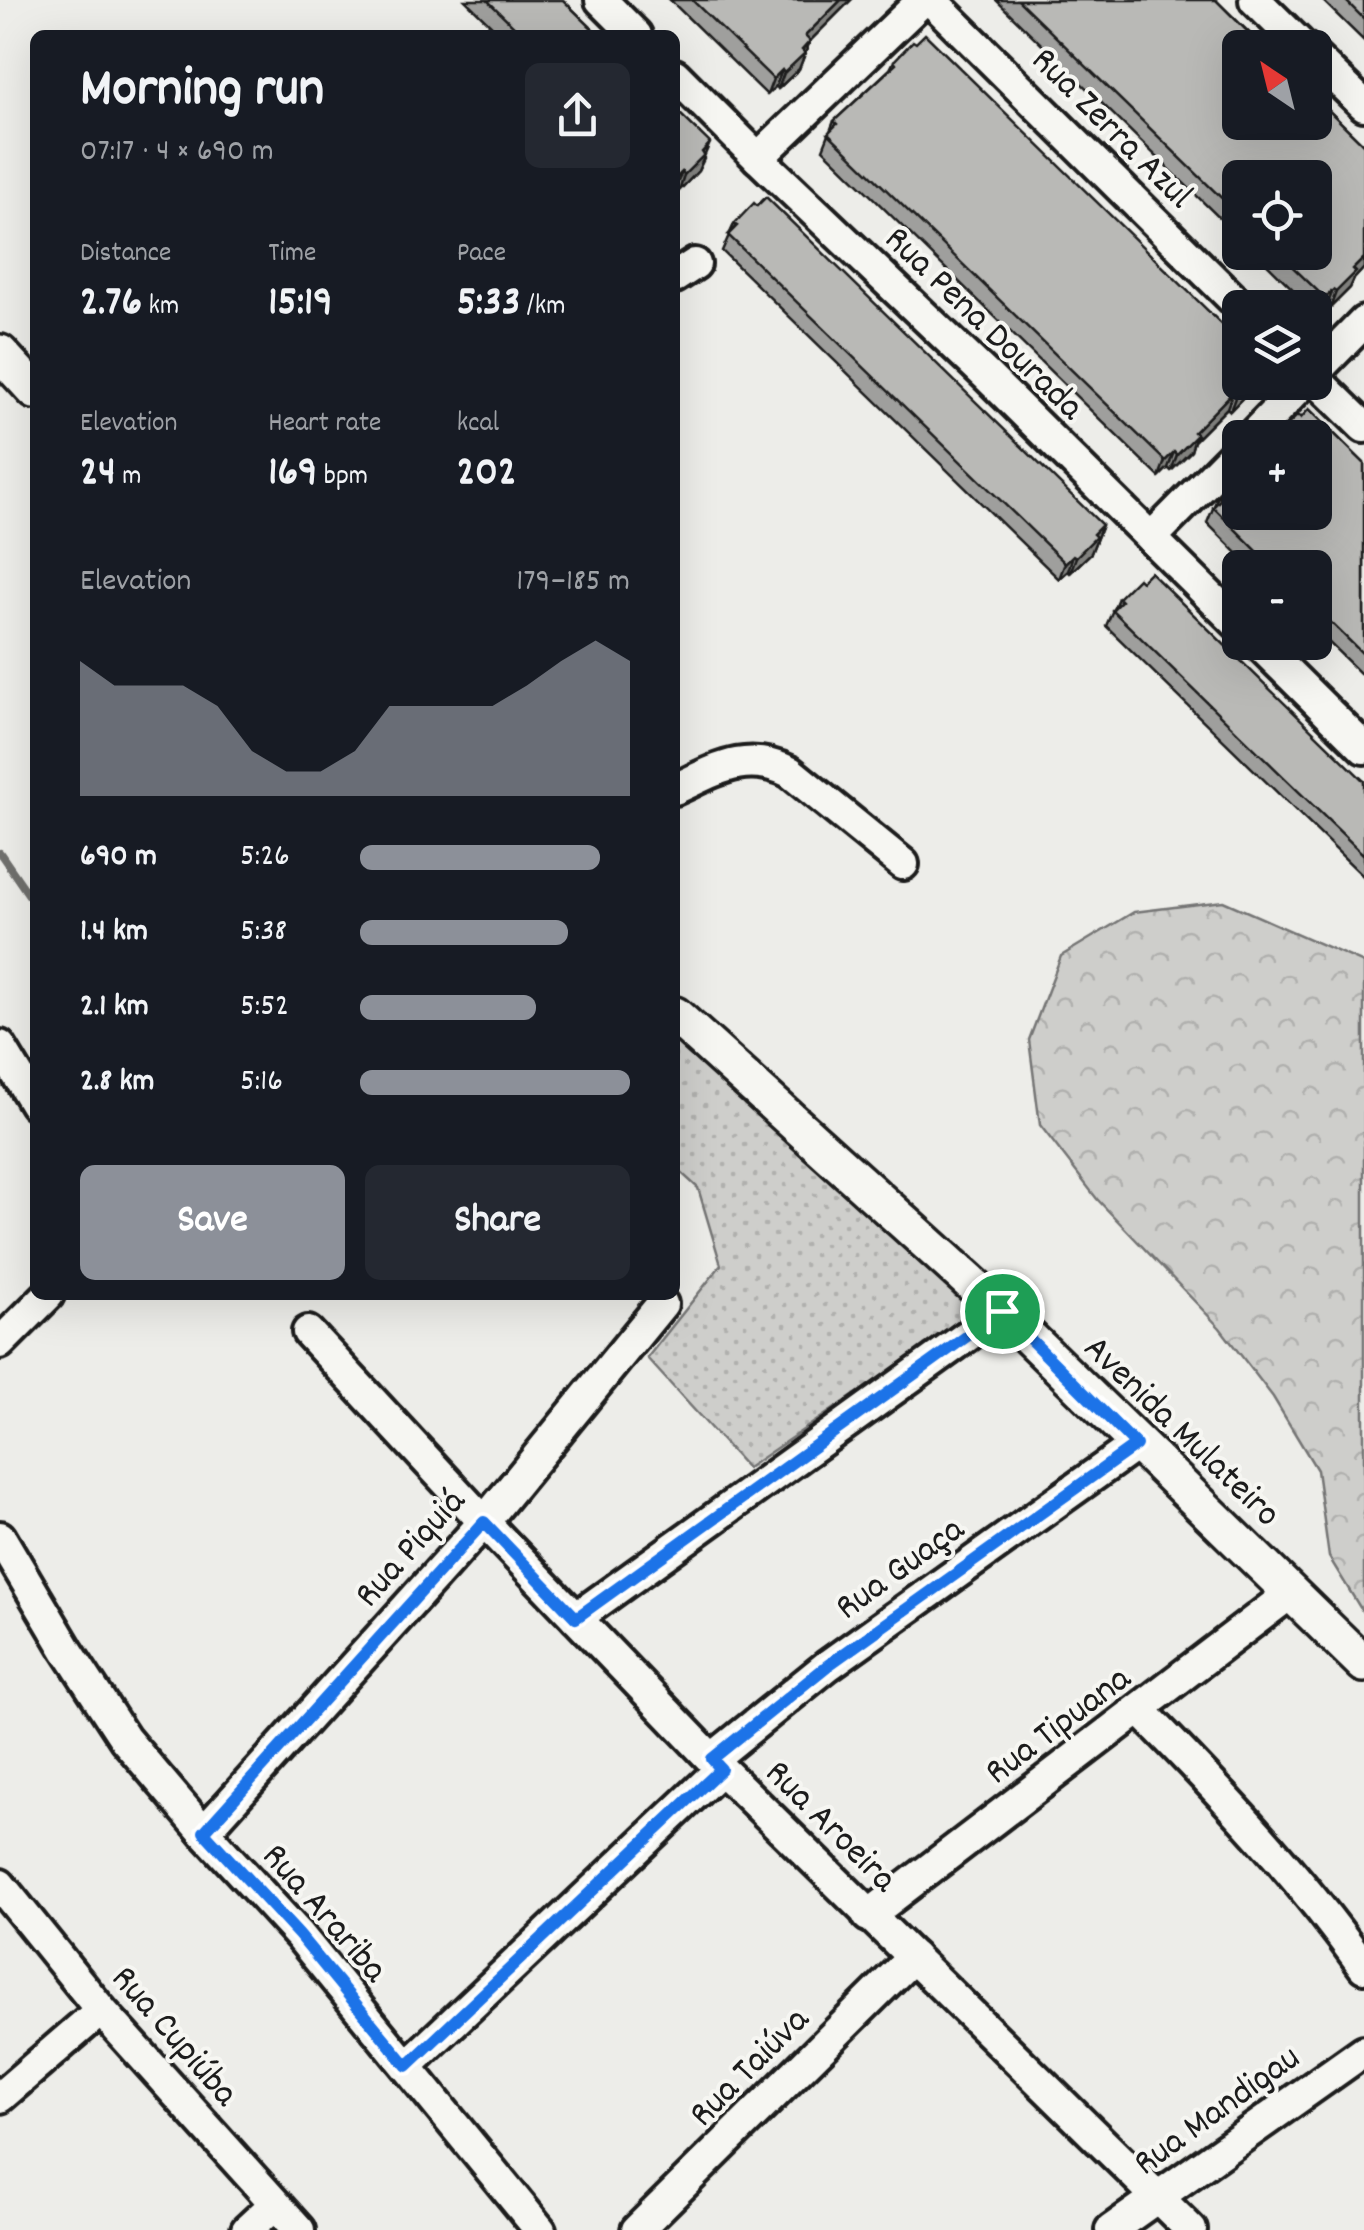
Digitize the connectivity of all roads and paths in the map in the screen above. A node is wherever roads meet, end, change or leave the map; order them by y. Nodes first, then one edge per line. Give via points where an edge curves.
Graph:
1 (602, 0) edge
2 (922, 0) edge
3 (931, 0) edge
4 (1255, 0) edge
5 (631, 30) edge
6 (1286, 30) edge
7 (1332, 74) edge
8 (680, 80) edge
9 (1364, 105) edge
10 (758, 158) junction
11 (1224, 290) edge
12 (1364, 322) edge
13 (0, 353) edge
14 (1332, 357) edge
15 (30, 386) edge
16 (1332, 394) edge
17 (1287, 400) edge
18 (1267, 420) edge
19 (1364, 427) edge
20 (1222, 466) edge
21 (1150, 538) junction
22 (1222, 608) edge
23 (1274, 660) edge
24 (1364, 748) edge
25 (680, 787) edge
26 (903, 864) dead end
27 (680, 1021) edge
28 (0, 1046) edge
29 (30, 1096) edge
30 (43, 1300) edge
31 (662, 1304) dead end
32 (1002, 1311) junction
33 (308, 1332) dead end
34 (0, 1344) edge
35 (1136, 1445) junction
36 (484, 1522) junction
37 (0, 1537) edge
38 (1292, 1592) junction
39 (576, 1618) junction
40 (1364, 1664) edge
41 (1140, 1710) junction
42 (716, 1764) junction
43 (204, 1832) junction
44 (0, 1884) edge
45 (868, 1916) junction
46 (913, 1957) junction
47 (1364, 1967) edge
48 (101, 2010) junction
49 (1364, 2051) edge
50 (407, 2066) junction
51 (0, 2098) edge
52 (1159, 2198) junction
53 (274, 2205) junction
54 (247, 2230) edge
55 (300, 2230) edge
56 (540, 2230) edge
57 (637, 2230) edge
58 (1111, 2230) edge
59 (1191, 2230) edge

1 - 5 street
2 - 10 street
3 - 11 street, Rua Zerra Azul
4 - 6 street
7 - 9 street
8 - 10 street, Rua Pena Dourada
10 - 21 street, Rua Pena Dourada
12 - 14 street
13 - 15 street
16 - 19 street
17 - 18 street
20 - 21 street
21 - 22 street, Rua Pena Dourada
23 - 24 street
25 - 26 street via 745,761 770,762
27 - 32 street, Avenida Mulateiro
28 - 29 street
30 - 34 street
31 - 36 street, Rua Piquiá
32 - 35 street, Avenida Mulateiro
32 - 39 street
33 - 36 street, Rua Aroeira
35 - 38 street, Avenida Mulateiro
35 - 42 street, Rua Guaça via 827,1666
36 - 39 street, Rua Aroeira
36 - 43 street, Rua Piquiá
37 - 43 street, Rua Arariba via 125,1739
38 - 40 street, Avenida Mulateiro
38 - 41 street, Rua Tipuana
39 - 42 street, Rua Aroeira
41 - 45 street, Rua Tipuana
41 - 47 street via 1233,1806
42 - 45 street, Rua Aroeira
42 - 50 street, Rua Guaça
43 - 50 street, Rua Arariba
44 - 48 street, Rua Cupiúba
45 - 46 street, Rua Aroeira
46 - 52 street, Rua Aroeira
46 - 57 street, Rua Taiúva
48 - 51 street
48 - 53 street, Rua Cupiúba
49 - 52 street, Rua Mandigau
50 - 56 street, Rua Arariba
52 - 58 street, Rua Mandigau
52 - 59 street, Rua Aroeira
53 - 54 street
53 - 55 street, Rua Cupiúba

